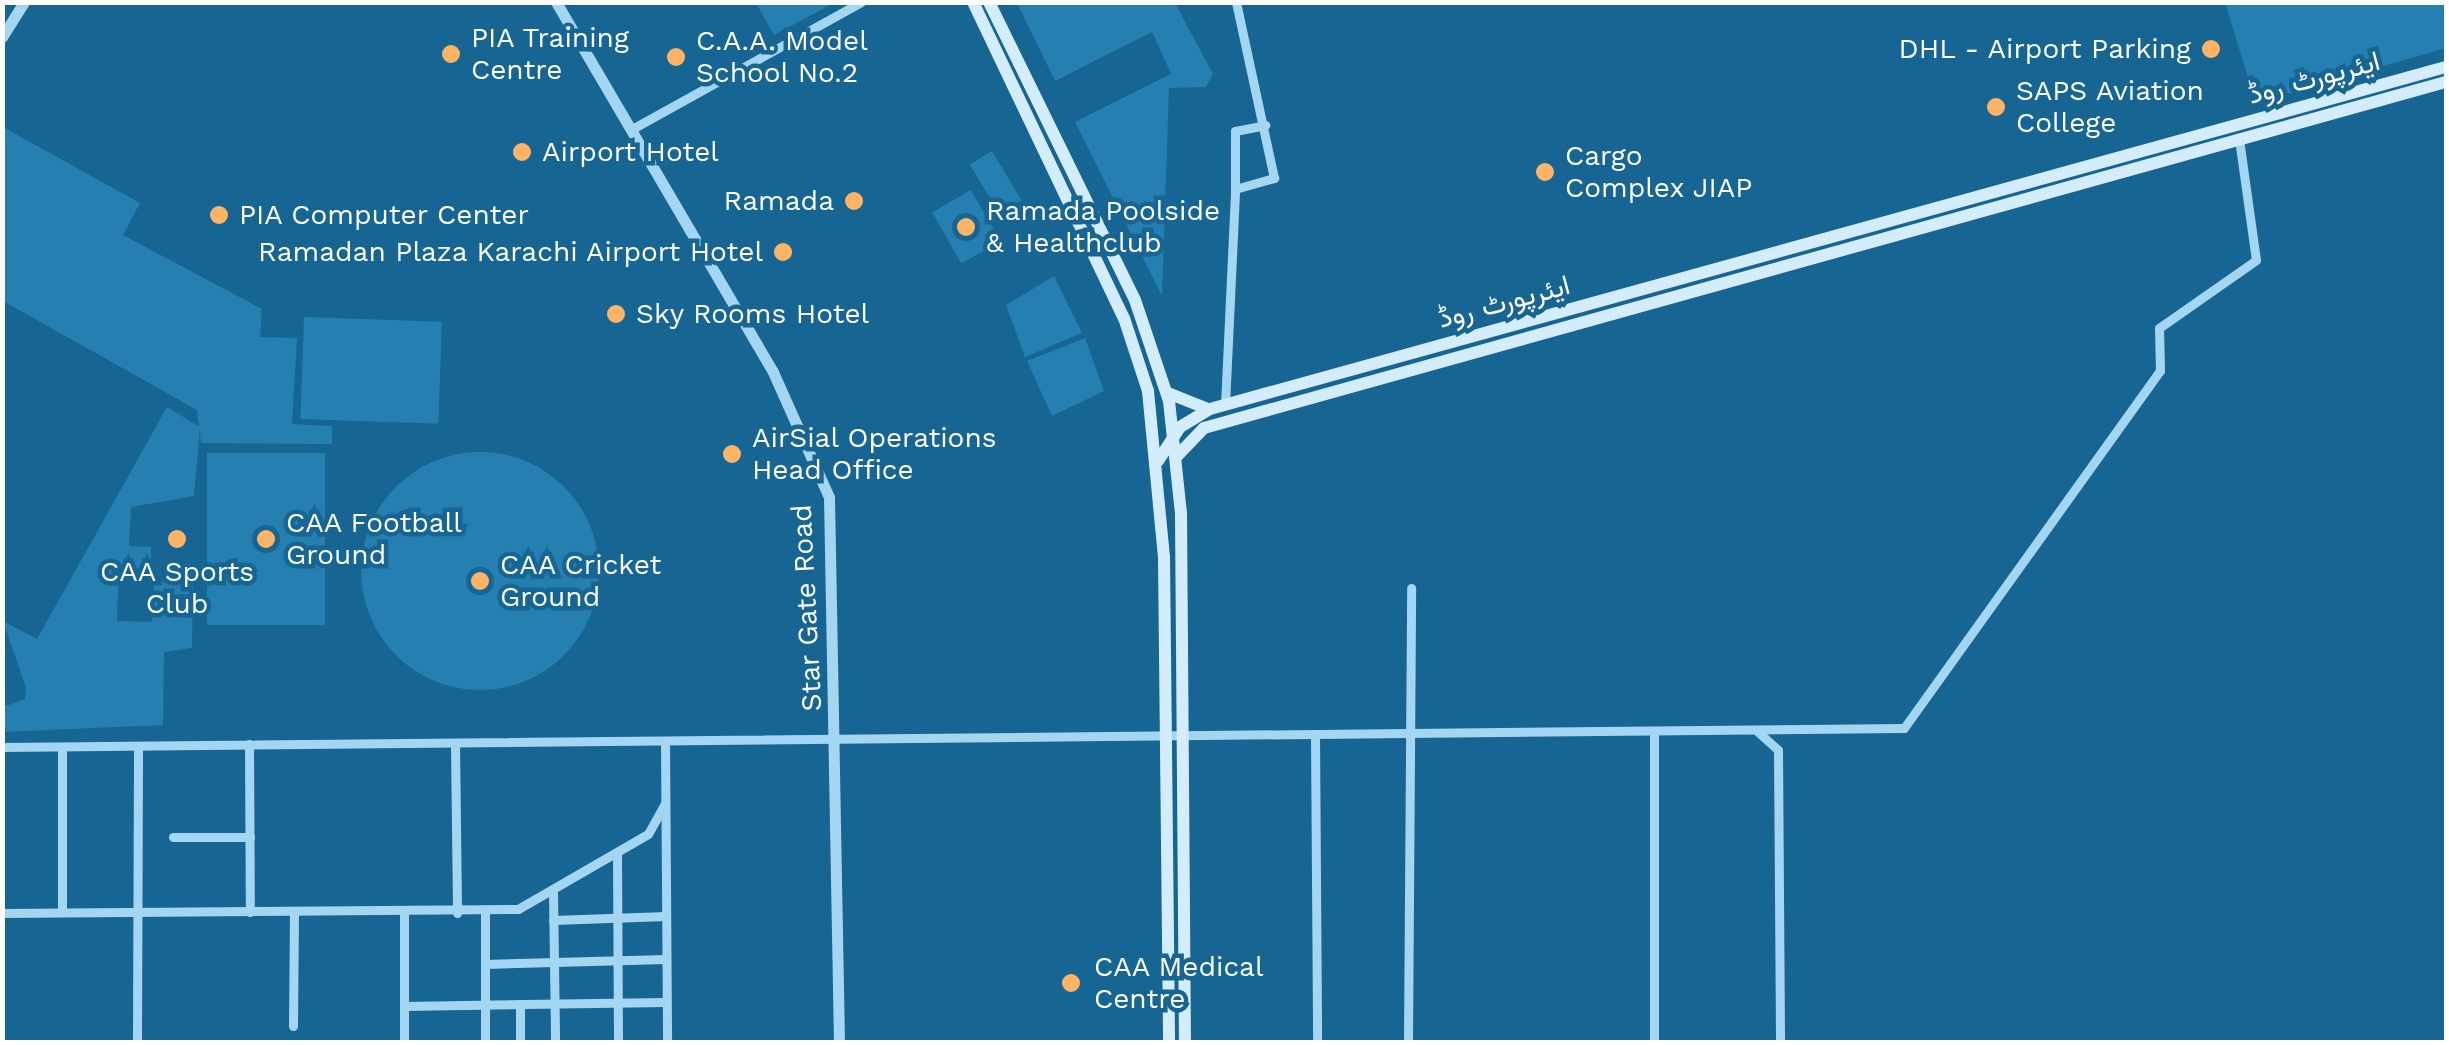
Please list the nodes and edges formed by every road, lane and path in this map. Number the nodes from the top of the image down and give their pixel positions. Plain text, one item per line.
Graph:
1 (24, 2) edge
2 (556, 2) edge
3 (861, 2) edge
4 (1236, 2) edge
5 (982, 4) edge
6 (2, 38) edge
7 (2446, 68) edge
8 (2446, 82) edge
9 (1042, 111) junction
10 (1028, 118) junction
11 (1265, 124) junction
12 (632, 130) junction
13 (2239, 139) junction
14 (1234, 189) junction
15 (1148, 391) junction
16 (1166, 392) junction
17 (1225, 404) junction
18 (1210, 409) junction
19 (1170, 413) junction
20 (1186, 422) junction
21 (1204, 428) junction
22 (1174, 433) junction
23 (1177, 456) junction
24 (1158, 461) junction
25 (1412, 588) dead end
26 (1654, 732) junction
27 (1757, 732) junction
28 (1184, 734) junction
29 (1315, 735) junction
30 (1410, 735) junction
31 (1166, 736) junction
32 (838, 737) junction
33 (665, 741) junction
34 (455, 743) junction
35 (250, 744) junction
36 (138, 746) junction
37 (2, 747) edge
38 (62, 747) junction
39 (665, 803) junction
40 (172, 837) dead end
41 (250, 837) junction
42 (616, 853) junction
43 (552, 891) junction
44 (62, 911) junction
45 (139, 911) junction
46 (250, 912) junction
47 (294, 912) junction
48 (2, 913) edge
49 (404, 913) junction
50 (457, 913) junction
51 (485, 913) junction
52 (666, 916) junction
53 (617, 918) junction
54 (553, 920) junction
55 (666, 959) junction
56 (617, 960) junction
57 (554, 962) junction
58 (485, 964) junction
59 (666, 1002) junction
60 (618, 1003) junction
61 (485, 1004) junction
62 (520, 1004) junction
63 (554, 1004) junction
64 (404, 1006) junction
65 (293, 1026) dead end
66 (136, 1042) edge
67 (404, 1042) edge
68 (486, 1042) edge
69 (520, 1042) edge
70 (554, 1042) edge
71 (618, 1042) edge
72 (666, 1042) edge
73 (840, 1042) edge
74 (1168, 1042) edge
75 (1185, 1042) edge
76 (1317, 1042) edge
77 (1408, 1042) edge
78 (1654, 1042) edge
79 (1780, 1042) edge

1 - 6 street
2 - 12 street, Star Gate Road
3 - 12 street
4 - 11 street
5 - 9 main road
5 - 10 main road
7 - 17 main road, ایئرپورٹ روڈ
8 - 13 main road, ایئرپورٹ روڈ
9 - 10 main road
9 - 16 main road
10 - 15 main road
11 - 14 street
11 - 14 street
12 - 32 street, Star Gate Road
13 - 21 main road, ایئرپورٹ روڈ
13 - 27 street
14 - 17 street
15 - 19 main road
15 - 24 main road
16 - 18 main road
16 - 19 main road
17 - 18 main road, ایئرپورٹ روڈ
18 - 20 main road, ایئرپورٹ روڈ
19 - 20 main road
19 - 22 main road
20 - 21 main road
20 - 22 main road, ایئرپورٹ روڈ
21 - 23 main road
22 - 23 main road
22 - 24 main road, ایئرپورٹ روڈ
23 - 28 main road
24 - 31 main road
25 - 30 street
26 - 27 street
26 - 30 street
26 - 78 street
27 - 79 street
28 - 29 street
28 - 31 street
28 - 75 main road
29 - 30 street
29 - 76 street
30 - 77 street
31 - 32 street
31 - 74 main road
32 - 33 street
32 - 73 street, Star Gate Road
33 - 34 street
33 - 39 street
34 - 35 street
34 - 50 street
35 - 36 street
35 - 41 street
36 - 38 street
36 - 45 street
37 - 38 street
38 - 44 street
39 - 42 street
39 - 52 street
40 - 41 street
41 - 46 street
42 - 43 street
42 - 53 street
43 - 51 street
43 - 54 street
44 - 45 street
44 - 48 street
45 - 46 street
45 - 66 street
46 - 47 street
47 - 49 street
47 - 65 street
49 - 50 street
49 - 64 street
50 - 51 street
51 - 58 street
52 - 53 street
52 - 55 street
53 - 54 street
53 - 56 street
54 - 57 street
55 - 56 street
55 - 59 street
56 - 57 street
56 - 60 street
57 - 58 street
57 - 63 street
58 - 61 street
59 - 60 street
59 - 72 street
60 - 63 street
60 - 71 street
61 - 62 street
61 - 64 street
61 - 68 street
62 - 63 street
62 - 69 street
63 - 70 street
64 - 67 street

